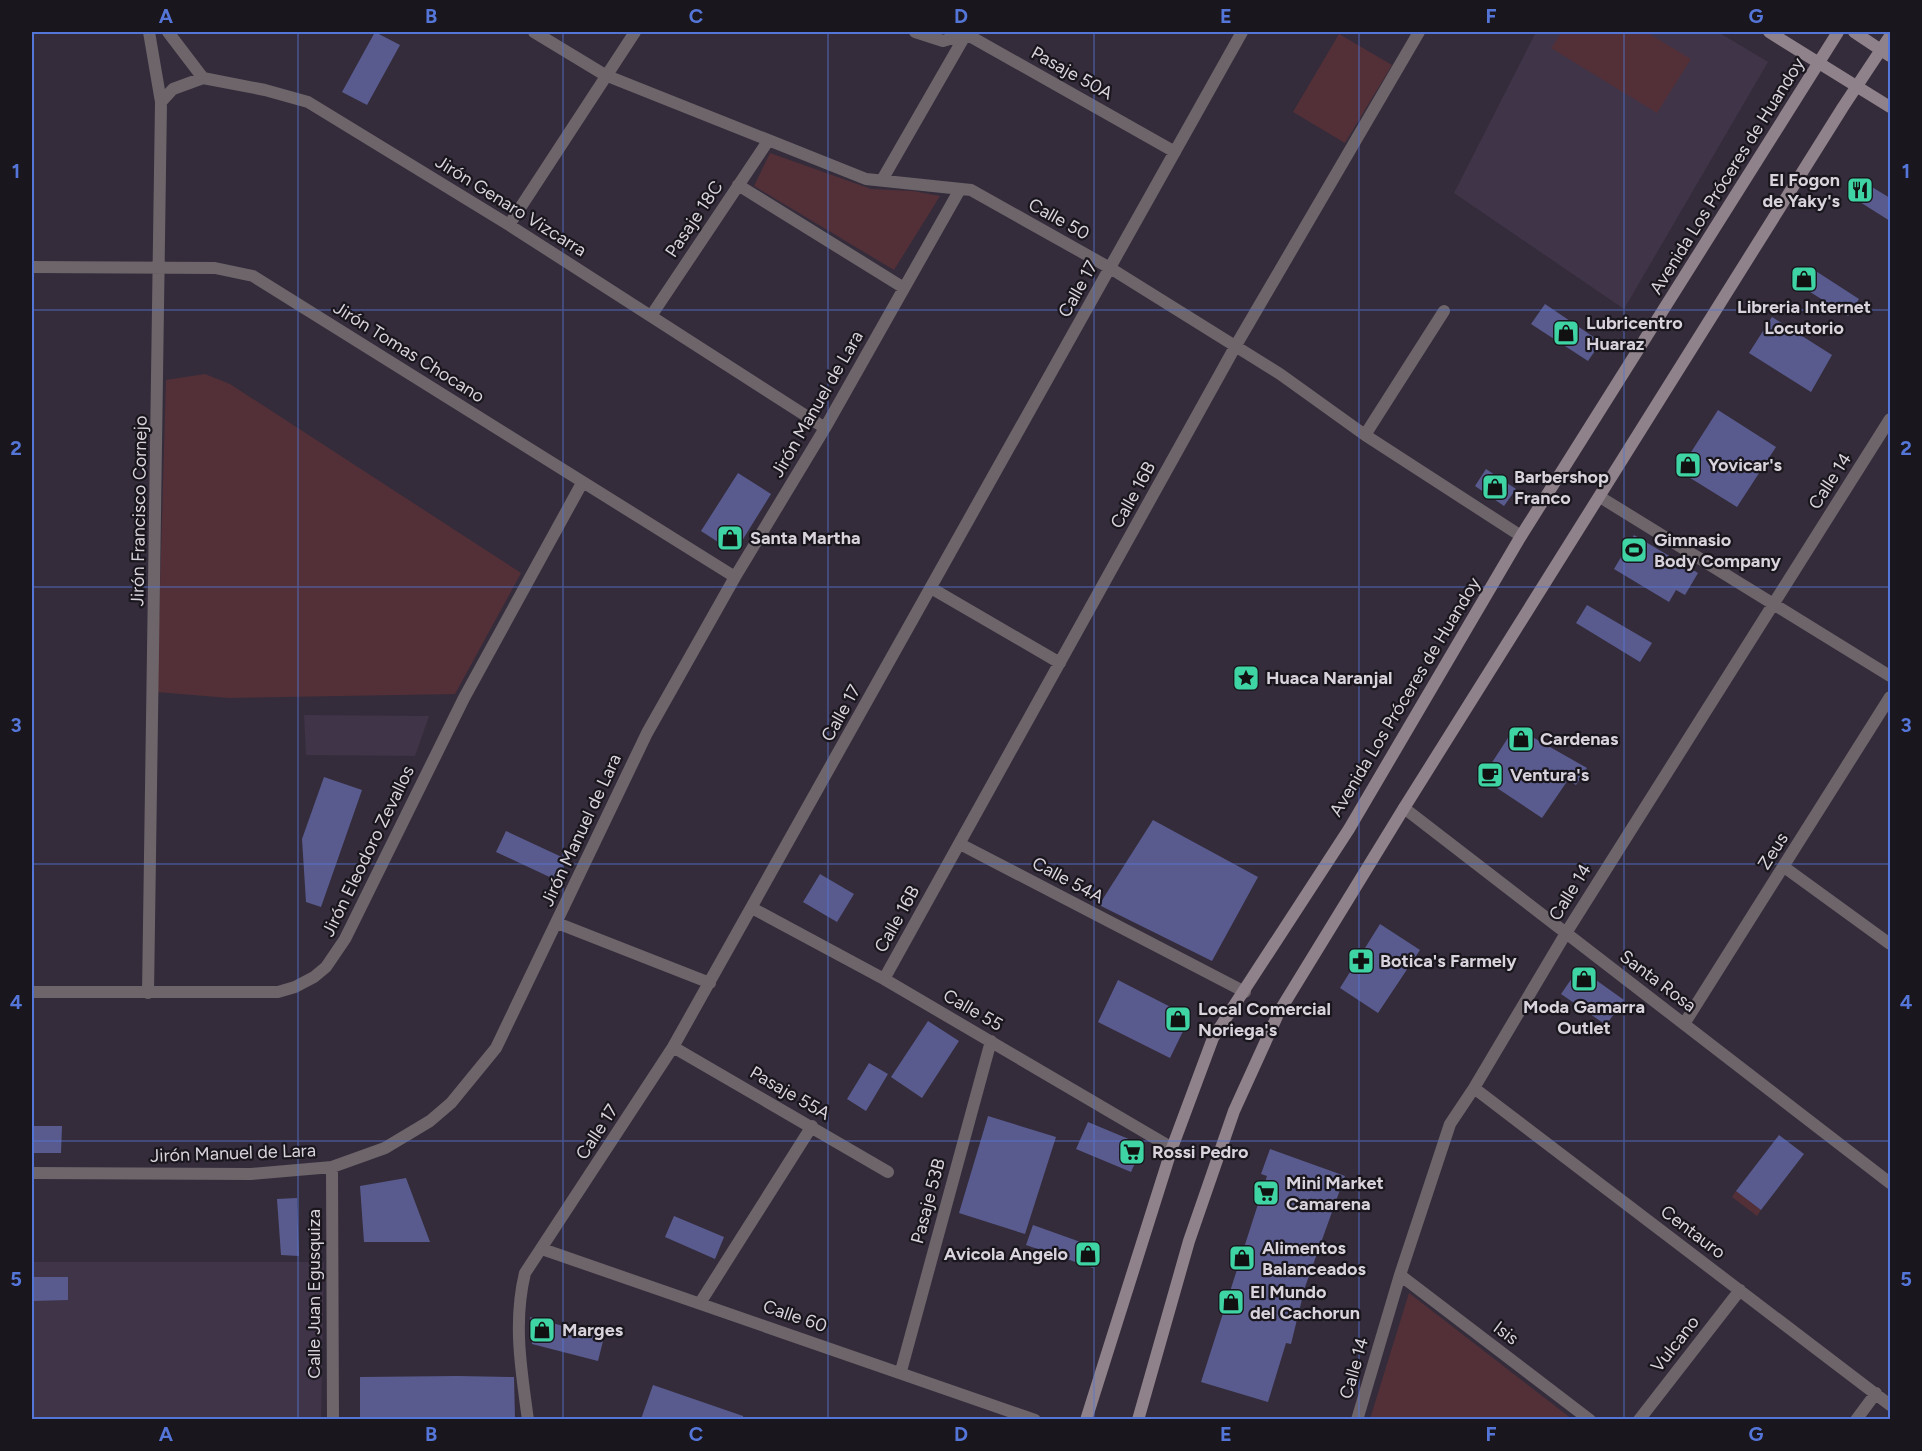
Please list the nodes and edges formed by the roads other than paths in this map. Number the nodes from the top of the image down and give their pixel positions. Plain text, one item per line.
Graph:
1 (149, 32) edge
2 (168, 32) edge
3 (534, 32) edge
4 (635, 32) edge
5 (915, 32) edge
6 (1419, 32) edge
7 (1769, 32) edge
8 (1838, 32) edge
9 (1854, 32) edge
10 (1238, 33) edge
11 (966, 34) junction
12 (1890, 36) edge
13 (1886, 53) edge
14 (1819, 64) junction
15 (605, 75) junction
16 (203, 78) junction
17 (1856, 85) junction
18 (161, 102) junction
19 (1890, 107) edge
20 (768, 141) junction
21 (1175, 152) junction
22 (882, 180) junction
23 (738, 185) junction
24 (959, 191) junction
25 (509, 225) junction
26 (32, 267) edge
27 (160, 267) junction
28 (1110, 268) junction
29 (904, 288) junction
30 (1444, 311) dead end
31 (651, 316) junction
32 (1235, 346) junction
33 (1890, 419) edge
34 (825, 428) junction
35 (1365, 435) junction
36 (582, 483) junction
37 (1600, 497) junction
38 (1521, 536) junction
39 (735, 578) junction
40 (931, 588) junction
41 (1772, 604) junction
42 (1060, 663) junction
43 (1890, 676) edge
44 (1890, 697) edge
45 (1404, 808) junction
46 (960, 844) junction
47 (1784, 867) junction
48 (752, 908) junction
49 (556, 923) junction
50 (1566, 933) junction
51 (1890, 944) edge
52 (884, 979) junction
53 (710, 983) junction
54 (32, 992) edge
55 (1245, 992) junction
56 (148, 993) junction
57 (1684, 1024) junction
58 (991, 1041) junction
59 (674, 1047) junction
60 (1474, 1088) junction
61 (812, 1126) junction
62 (1172, 1148) junction
63 (332, 1167) junction
64 (888, 1172) dead end
65 (32, 1173) edge
66 (1890, 1183) edge
67 (542, 1249) junction
68 (1400, 1275) junction
69 (1740, 1290) junction
70 (700, 1303) junction
71 (901, 1371) junction
72 (1876, 1394) junction
73 (1890, 1405) edge
74 (333, 1419) edge
75 (528, 1419) edge
76 (1035, 1419) edge
77 (1086, 1419) edge
78 (1138, 1419) edge
79 (1357, 1419) edge
80 (1590, 1419) edge
81 (1639, 1419) edge
82 (1856, 1419) edge

1 - 18 street, Jirón Francisco Cornejo
2 - 16 street
3 - 15 street, Calle 50
4 - 15 street
5 - 11 street
6 - 32 street, Calle 16B
7 - 14 main road
8 - 14 main road, Avenida Los Próceres de Huandoy
9 - 13 main road
10 - 21 street, Calle 17
11 - 21 street, Pasaje 50A
11 - 22 street
12 - 13 main road
13 - 17 main road
14 - 17 main road
14 - 38 main road, Avenida Los Próceres de Huandoy
15 - 20 street, Calle 50
15 - 25 street
16 - 18 street
16 - 25 street, Jirón Genaro Vizcarra
17 - 19 main road
17 - 37 main road
18 - 27 street, Jirón Francisco Cornejo
20 - 22 street, Calle 50
20 - 23 street, Pasaje 18C
21 - 28 street, Calle 17
22 - 24 street, Calle 50
23 - 29 street
23 - 31 street, Pasaje 18C
24 - 28 street, Calle 50
24 - 29 street, Jirón Manuel de Lara
25 - 31 street, Jirón Genaro Vizcarra
26 - 27 street, Jirón Tomas Chocano
27 - 36 street, Jirón Tomas Chocano
27 - 56 street, Jirón Francisco Cornejo
28 - 32 street, Calle 50
28 - 40 street, Calle 17
29 - 34 street, Jirón Manuel de Lara
30 - 35 street
31 - 34 street, Jirón Genaro Vizcarra
32 - 35 street, Calle 50
32 - 42 street, Calle 16B
33 - 41 street, Calle 14
34 - 39 street, Jirón Manuel de Lara
35 - 38 street, Calle 50
36 - 39 street, Jirón Tomas Chocano
36 - 56 street, Jirón Eleodoro Zevallos
37 - 41 street
37 - 45 main road
38 - 55 main road, Avenida Los Próceres de Huandoy
39 - 49 street, Jirón Manuel de Lara
40 - 42 street
40 - 48 street, Calle 17
41 - 43 street
41 - 50 street, Calle 14
42 - 46 street, Calle 16B
44 - 47 street, Zeus
45 - 50 street, Santa Rosa
45 - 78 main road
46 - 52 street, Calle 16B
46 - 55 street, Calle 54A
47 - 51 street
47 - 57 street, Zeus
48 - 52 street, Calle 55
48 - 53 street, Calle 17
49 - 53 street
49 - 63 street, Jirón Manuel de Lara
50 - 57 street, Santa Rosa
50 - 60 street, Calle 14
52 - 58 street, Calle 55
53 - 59 street, Calle 17
54 - 56 street, Jirón Eleodoro Zevallos
55 - 62 main road, Avenida Los Próceres de Huandoy
57 - 66 street, Santa Rosa
58 - 62 street, Calle 55
58 - 71 street, Pasaje 53B
59 - 61 street, Pasaje 55A
59 - 67 street, Calle 17
60 - 68 street, Calle 14
60 - 69 street, Centauro
61 - 64 street, Pasaje 55A
61 - 70 street
62 - 77 main road, Avenida Los Próceres de Huandoy
63 - 65 street, Jirón Manuel de Lara
63 - 74 street, Calle Juan Egusquiza
67 - 70 street, Calle 60
67 - 75 street, Calle 17
68 - 79 street, Calle 14
68 - 80 street, Isis
69 - 72 street, Centauro
69 - 81 street, Vulcano
70 - 71 street, Calle 60
71 - 76 street, Calle 60
72 - 73 street, Centauro
72 - 82 street

